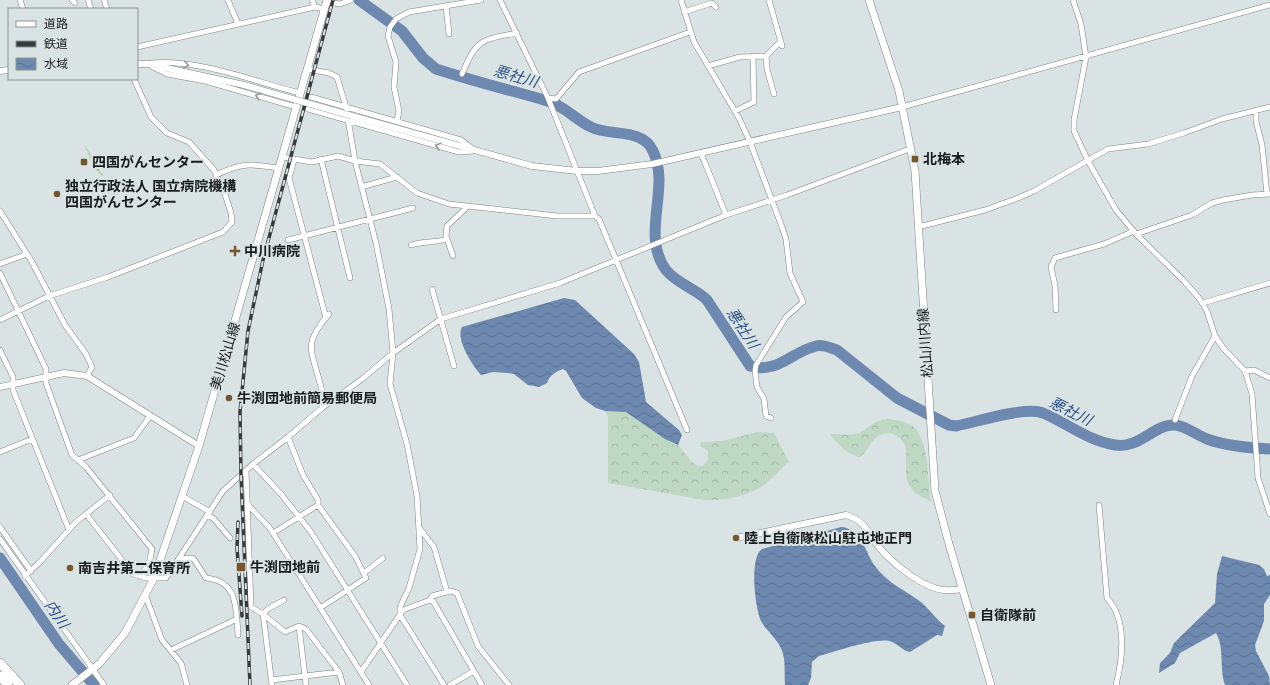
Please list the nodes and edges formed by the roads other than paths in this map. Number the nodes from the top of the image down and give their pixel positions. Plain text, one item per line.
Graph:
1 (228, 0) edge
2 (312, 0) edge
3 (351, 0) edge
4 (481, 0) edge
5 (500, 0) edge
6 (681, 0) edge
7 (769, 0) edge
8 (1073, 0) edge
9 (871, 1) edge
10 (453, 2) edge
11 (709, 2) edge
12 (326, 4) edge
13 (1270, 5) edge
14 (446, 6) junction
15 (315, 7) junction
16 (716, 7) dead end
17 (684, 12) junction
18 (238, 24) junction
19 (690, 32) junction
20 (517, 33) junction
21 (449, 34) dead end
22 (138, 47) edge
23 (753, 56) junction
24 (766, 56) junction
25 (1086, 57) junction
26 (138, 64) edge
27 (148, 64) junction
28 (708, 66) junction
29 (306, 69) junction
30 (462, 74) dead end
31 (134, 80) edge
32 (300, 93) junction
33 (774, 94) dead end
34 (311, 97) dead end
35 (548, 99) junction
36 (327, 102) junction
37 (296, 107) junction
38 (346, 107) junction
39 (902, 107) junction
40 (1270, 107) edge
41 (308, 109) dead end
42 (1256, 110) junction
43 (735, 112) junction
44 (324, 113) junction
45 (349, 118) junction
46 (397, 121) junction
47 (750, 142) junction
48 (912, 148) junction
49 (476, 150) junction
50 (701, 153) junction
51 (282, 157) junction
52 (321, 159) junction
53 (294, 160) junction
54 (354, 161) junction
55 (1088, 161) junction
56 (279, 168) junction
57 (577, 171) junction
58 (216, 175) junction
59 (397, 177) junction
60 (361, 187) junction
61 (1269, 194) edge
62 (771, 200) junction
63 (467, 207) junction
64 (413, 208) dead end
65 (0, 211) edge
66 (726, 215) junction
67 (595, 216) junction
68 (2, 219) edge
69 (368, 219) junction
70 (338, 227) junction
71 (918, 227) junction
72 (1135, 232) junction
73 (305, 236) junction
74 (447, 239) junction
75 (288, 240) dead end
76 (411, 245) dead end
77 (27, 254) junction
78 (453, 256) dead end
79 (615, 260) junction
80 (0, 264) edge
81 (0, 273) edge
82 (350, 278) dead end
83 (1270, 283) edge
84 (432, 289) dead end
85 (49, 296) junction
86 (1203, 303) junction
87 (1056, 310) dead end
88 (18, 311) junction
89 (442, 319) junction
90 (0, 320) edge
91 (1215, 336) junction
92 (0, 350) edge
93 (393, 353) junction
94 (454, 366) dead end
95 (1245, 371) junction
96 (46, 376) junction
97 (88, 376) junction
98 (1270, 378) edge
99 (13, 384) junction
100 (0, 387) edge
101 (322, 408) junction
102 (150, 416) junction
103 (771, 418) dead end
104 (1175, 420) dead end
105 (687, 430) dead end
106 (288, 438) junction
107 (32, 439) junction
108 (199, 446) junction
109 (0, 452) edge
110 (78, 460) junction
111 (253, 464) junction
112 (246, 471) junction
113 (110, 495) junction
114 (182, 496) junction
115 (247, 504) junction
116 (318, 505) junction
117 (1099, 505) dead end
118 (209, 513) junction
119 (86, 514) junction
120 (1270, 514) edge
121 (300, 517) junction
122 (0, 527) edge
123 (420, 529) junction
124 (69, 530) junction
125 (273, 533) junction
126 (230, 538) dead end
127 (736, 538) dead end
128 (0, 539) edge
129 (384, 558) dead end
130 (180, 559) junction
131 (31, 571) junction
132 (364, 573) junction
133 (25, 576) junction
134 (139, 576) junction
135 (154, 578) junction
136 (962, 589) junction
137 (346, 591) junction
138 (446, 592) junction
139 (146, 597) junction
140 (284, 600) dead end
141 (430, 600) junction
142 (320, 608) junction
143 (263, 614) junction
144 (400, 615) junction
145 (237, 619) junction
146 (299, 626) junction
147 (238, 636) dead end
148 (380, 642) junction
149 (171, 650) junction
150 (0, 663) edge
151 (91, 671) junction
152 (474, 671) junction
153 (339, 672) junction
154 (362, 672) junction
155 (0, 676) edge
156 (305, 676) junction
157 (271, 683) edge
158 (8, 685) edge
159 (20, 685) edge
160 (72, 685) edge
161 (104, 685) edge
162 (187, 685) edge
163 (306, 685) edge
164 (343, 685) edge
165 (369, 685) edge
166 (407, 685) edge
167 (444, 685) edge
168 (450, 685) edge
169 (482, 685) edge
170 (510, 685) edge
171 (991, 685) edge
172 (1116, 685) edge

1 - 18 street
2 - 15 street
3 - 12 street
4 - 10 street
5 - 20 street
6 - 17 street
7 - 24 street
8 - 25 street
9 - 39 main road, 松山川内線
10 - 14 street
11 - 16 street
11 - 17 street
12 - 15 street
12 - 29 main road, 美川松山線
13 - 25 street
14 - 21 street
14 - 46 street
15 - 18 street
17 - 19 street
18 - 22 street
19 - 28 street
19 - 35 street
20 - 30 street
20 - 35 street
23 - 24 street
23 - 28 street
23 - 43 street
24 - 33 street
25 - 39 street
25 - 55 street
26 - 27 street
27 -> 32 street
37 -> 27 street
27 - 45 street, bridge
28 - 43 street
29 - 32 main road, 美川松山線
29 - 38 street
31 - 58 street
32 - 37 main road, 美川松山線
34 - 36 street
35 - 57 street
36 - 38 street
36 - 44 street
37 - 51 main road, 美川松山線
38 - 45 street
38 - 46 street
39 - 47 street
39 - 48 main road, 松山川内線
40 - 42 street
41 - 44 street
42 - 55 street
42 - 61 street
43 - 47 street
44 - 45 street
45 - 49 street
45 - 54 street
46 - 49 street
47 - 50 street
47 - 62 street
48 - 62 street
48 - 71 main road, 松山川内線
49 - 57 street
50 - 57 street
50 - 66 street
51 - 53 street
51 - 56 main road, 美川松山線
52 - 53 street
52 - 54 street
52 - 70 street
53 - 73 street
54 - 59 street
54 - 60 street
55 - 71 street
55 - 72 street
56 - 58 street
56 - 108 main road, 美川松山線
57 - 67 street
58 - 85 street
59 - 60 street
59 - 63 street
60 - 69 street
61 - 72 street
62 - 66 street
62 - 103 street
63 - 67 street
63 - 74 street
64 - 69 street
65 - 68 street
66 - 79 street
67 - 79 street
68 - 77 street
69 - 70 street
69 - 93 street
70 - 73 street
70 - 82 street
71 - 136 main road, 松山川内線
72 - 86 street
72 - 87 street
73 - 75 street
73 - 101 street
74 - 76 street
74 - 78 street
77 - 80 street
77 - 85 street
79 - 89 street
79 - 105 street
81 - 88 street
83 - 86 street
84 - 89 street
85 - 88 street
85 - 97 street
86 - 91 street
88 - 90 street
88 - 96 street
89 - 93 street
89 - 94 street
91 - 95 street
91 - 104 street
92 - 99 street
93 - 101 street
93 - 123 street
95 - 98 street
95 - 120 street
96 - 97 street
96 - 99 street
96 - 110 street
97 - 102 street
99 - 100 street
99 - 107 street
101 - 106 street
102 - 108 street
102 - 110 street
106 - 111 street
106 - 116 street
107 - 109 street
107 - 124 street
108 - 114 main road, 美川松山線
110 - 113 street
111 - 112 street
111 - 121 street
112 - 115 street
112 - 118 street
113 - 119 street
113 - 134 street
114 - 118 street
114 - 135 main road, 美川松山線
115 - 125 street
115 - 143 street
116 - 121 street
116 - 132 street
117 - 172 street
118 - 126 street
118 - 130 street
119 - 124 street
119 - 134 street
121 - 125 street
121 - 137 street
122 - 131 street
123 - 138 street
123 - 144 street
124 - 131 street
125 - 142 street
127 - 136 street
128 - 133 street
129 - 132 street
130 - 135 street
130 - 145 street
131 - 133 street
132 - 137 street
133 - 151 street
134 - 135 street
135 - 139 main road, 美川松山線
136 - 171 main road, 松山川内線
137 - 142 street
137 - 148 street
138 - 141 street
138 - 170 street
139 - 149 street
139 - 151 main road, 美川松山線
140 - 143 street
141 - 144 street
141 - 152 street
142 - 154 street
143 - 146 street
143 - 157 street
144 - 148 street
144 - 167 street
145 - 147 street
145 - 149 street
146 - 153 street
146 - 156 street
148 - 154 street
148 - 166 street
149 - 162 street
150 - 159 highway
151 - 160 main road, 美川松山線
151 - 161 street
152 - 168 street
152 - 169 street
153 - 156 street
153 - 164 street
154 - 165 street
155 - 158 highway
156 - 157 street
156 - 163 street

